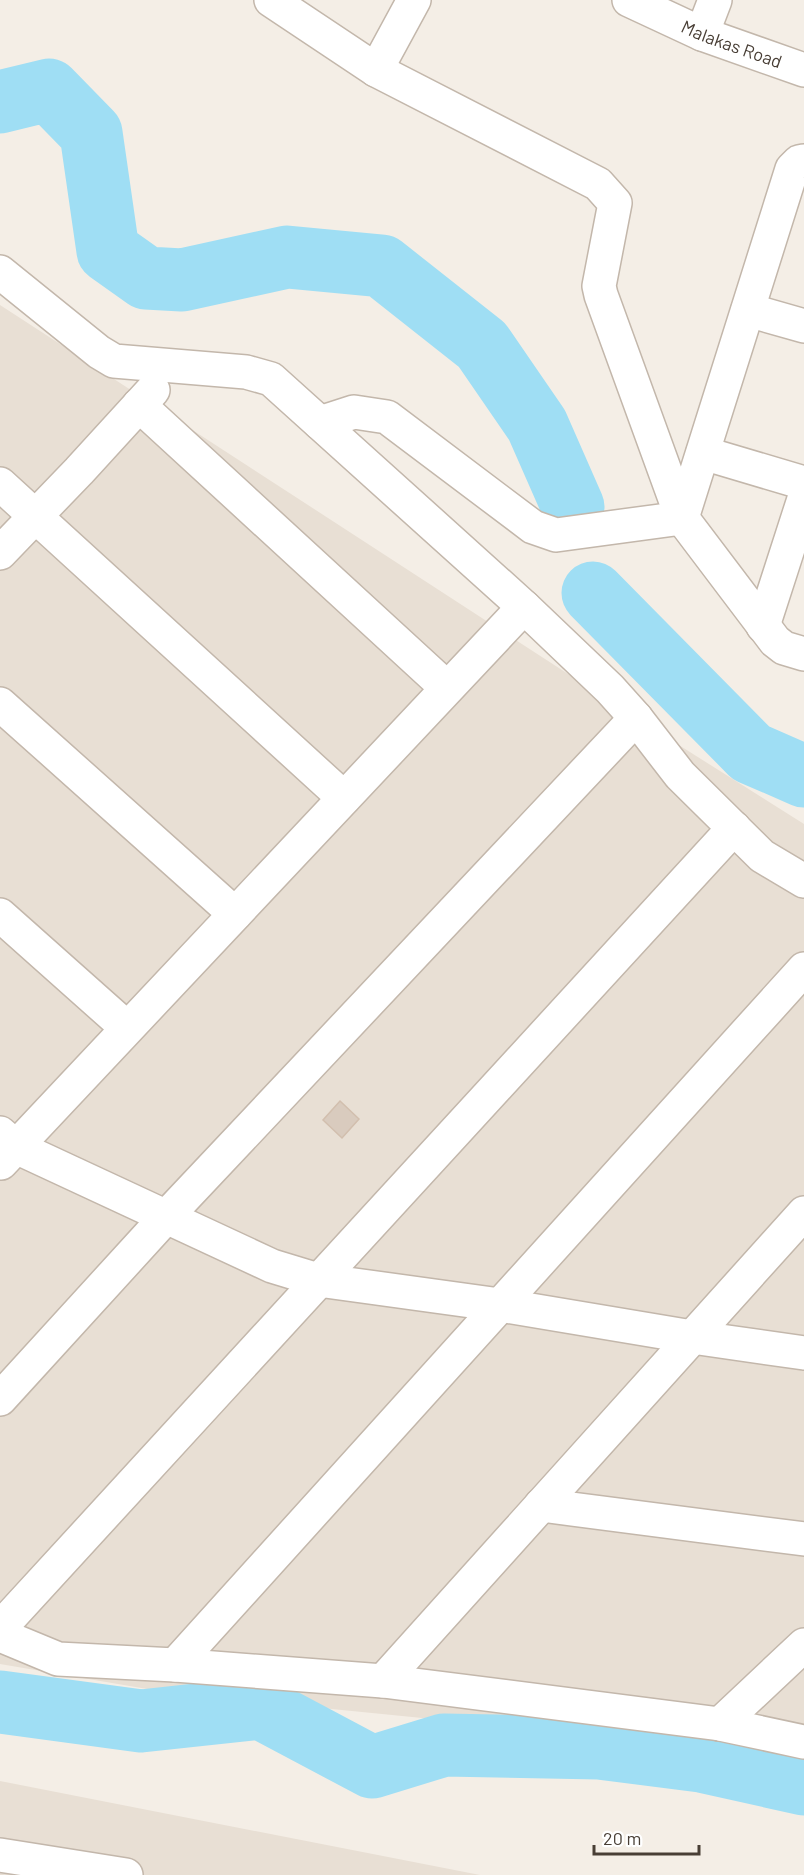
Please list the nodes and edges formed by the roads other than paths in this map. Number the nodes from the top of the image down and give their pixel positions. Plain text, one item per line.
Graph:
1 (271, 0) edge
2 (414, 0) edge
3 (629, 0) edge
4 (715, 0) edge
5 (702, 34) junction
6 (376, 70) junction
7 (804, 70) edge
8 (804, 161) edge
9 (0, 272) edge
10 (748, 309) junction
11 (804, 326) edge
12 (175, 366) junction
13 (139, 405) junction
14 (320, 423) junction
15 (703, 453) junction
16 (804, 483) edge
17 (0, 484) edge
18 (804, 499) edge
19 (35, 516) junction
20 (682, 518) junction
21 (0, 553) edge
22 (524, 607) junction
23 (763, 626) junction
24 (804, 654) edge
25 (447, 688) junction
26 (0, 704) edge
27 (636, 718) junction
28 (344, 798) junction
29 (734, 828) junction
30 (804, 881) edge
31 (235, 914) junction
32 (0, 915) edge
33 (804, 969) edge
34 (127, 1028) junction
35 (5, 1148) edge
36 (804, 1213) edge
37 (166, 1216) junction
38 (318, 1280) junction
39 (500, 1305) junction
40 (692, 1337) junction
41 (804, 1353) edge
42 (0, 1399) edge
43 (541, 1505) junction
44 (804, 1539) edge
45 (0, 1628) edge
46 (0, 1635) edge
47 (804, 1645) edge
48 (175, 1665) junction
49 (383, 1681) junction
50 (720, 1724) junction
51 (804, 1743) edge
52 (0, 1855) edge
53 (123, 1875) edge

1 - 6 street
2 - 6 street
3 - 5 street, Malakas Road
4 - 5 street
5 - 7 street, Malakas Road
6 - 20 street
8 - 10 street
9 - 12 street
10 - 11 street
10 - 15 street
12 - 13 street
12 - 14 street
13 - 19 street
13 - 25 street
14 - 20 street
14 - 22 street
15 - 16 street
15 - 20 street
17 - 19 street
18 - 23 street
19 - 21 street
19 - 28 street
20 - 23 street
22 - 25 street
22 - 27 street
23 - 24 street
25 - 28 street
26 - 31 street
27 - 29 street
27 - 37 street
28 - 31 street
29 - 30 street
29 - 38 street
31 - 34 street
32 - 34 street
33 - 39 street
34 - 35 street
35 - 37 street
36 - 40 street
37 - 38 street
37 - 42 street
38 - 39 street
38 - 45 street
39 - 40 street
39 - 48 street
40 - 41 street
40 - 43 street
43 - 44 street
43 - 49 street
46 - 48 street
47 - 50 street
48 - 49 street
49 - 50 street
50 - 51 street
52 - 53 street

